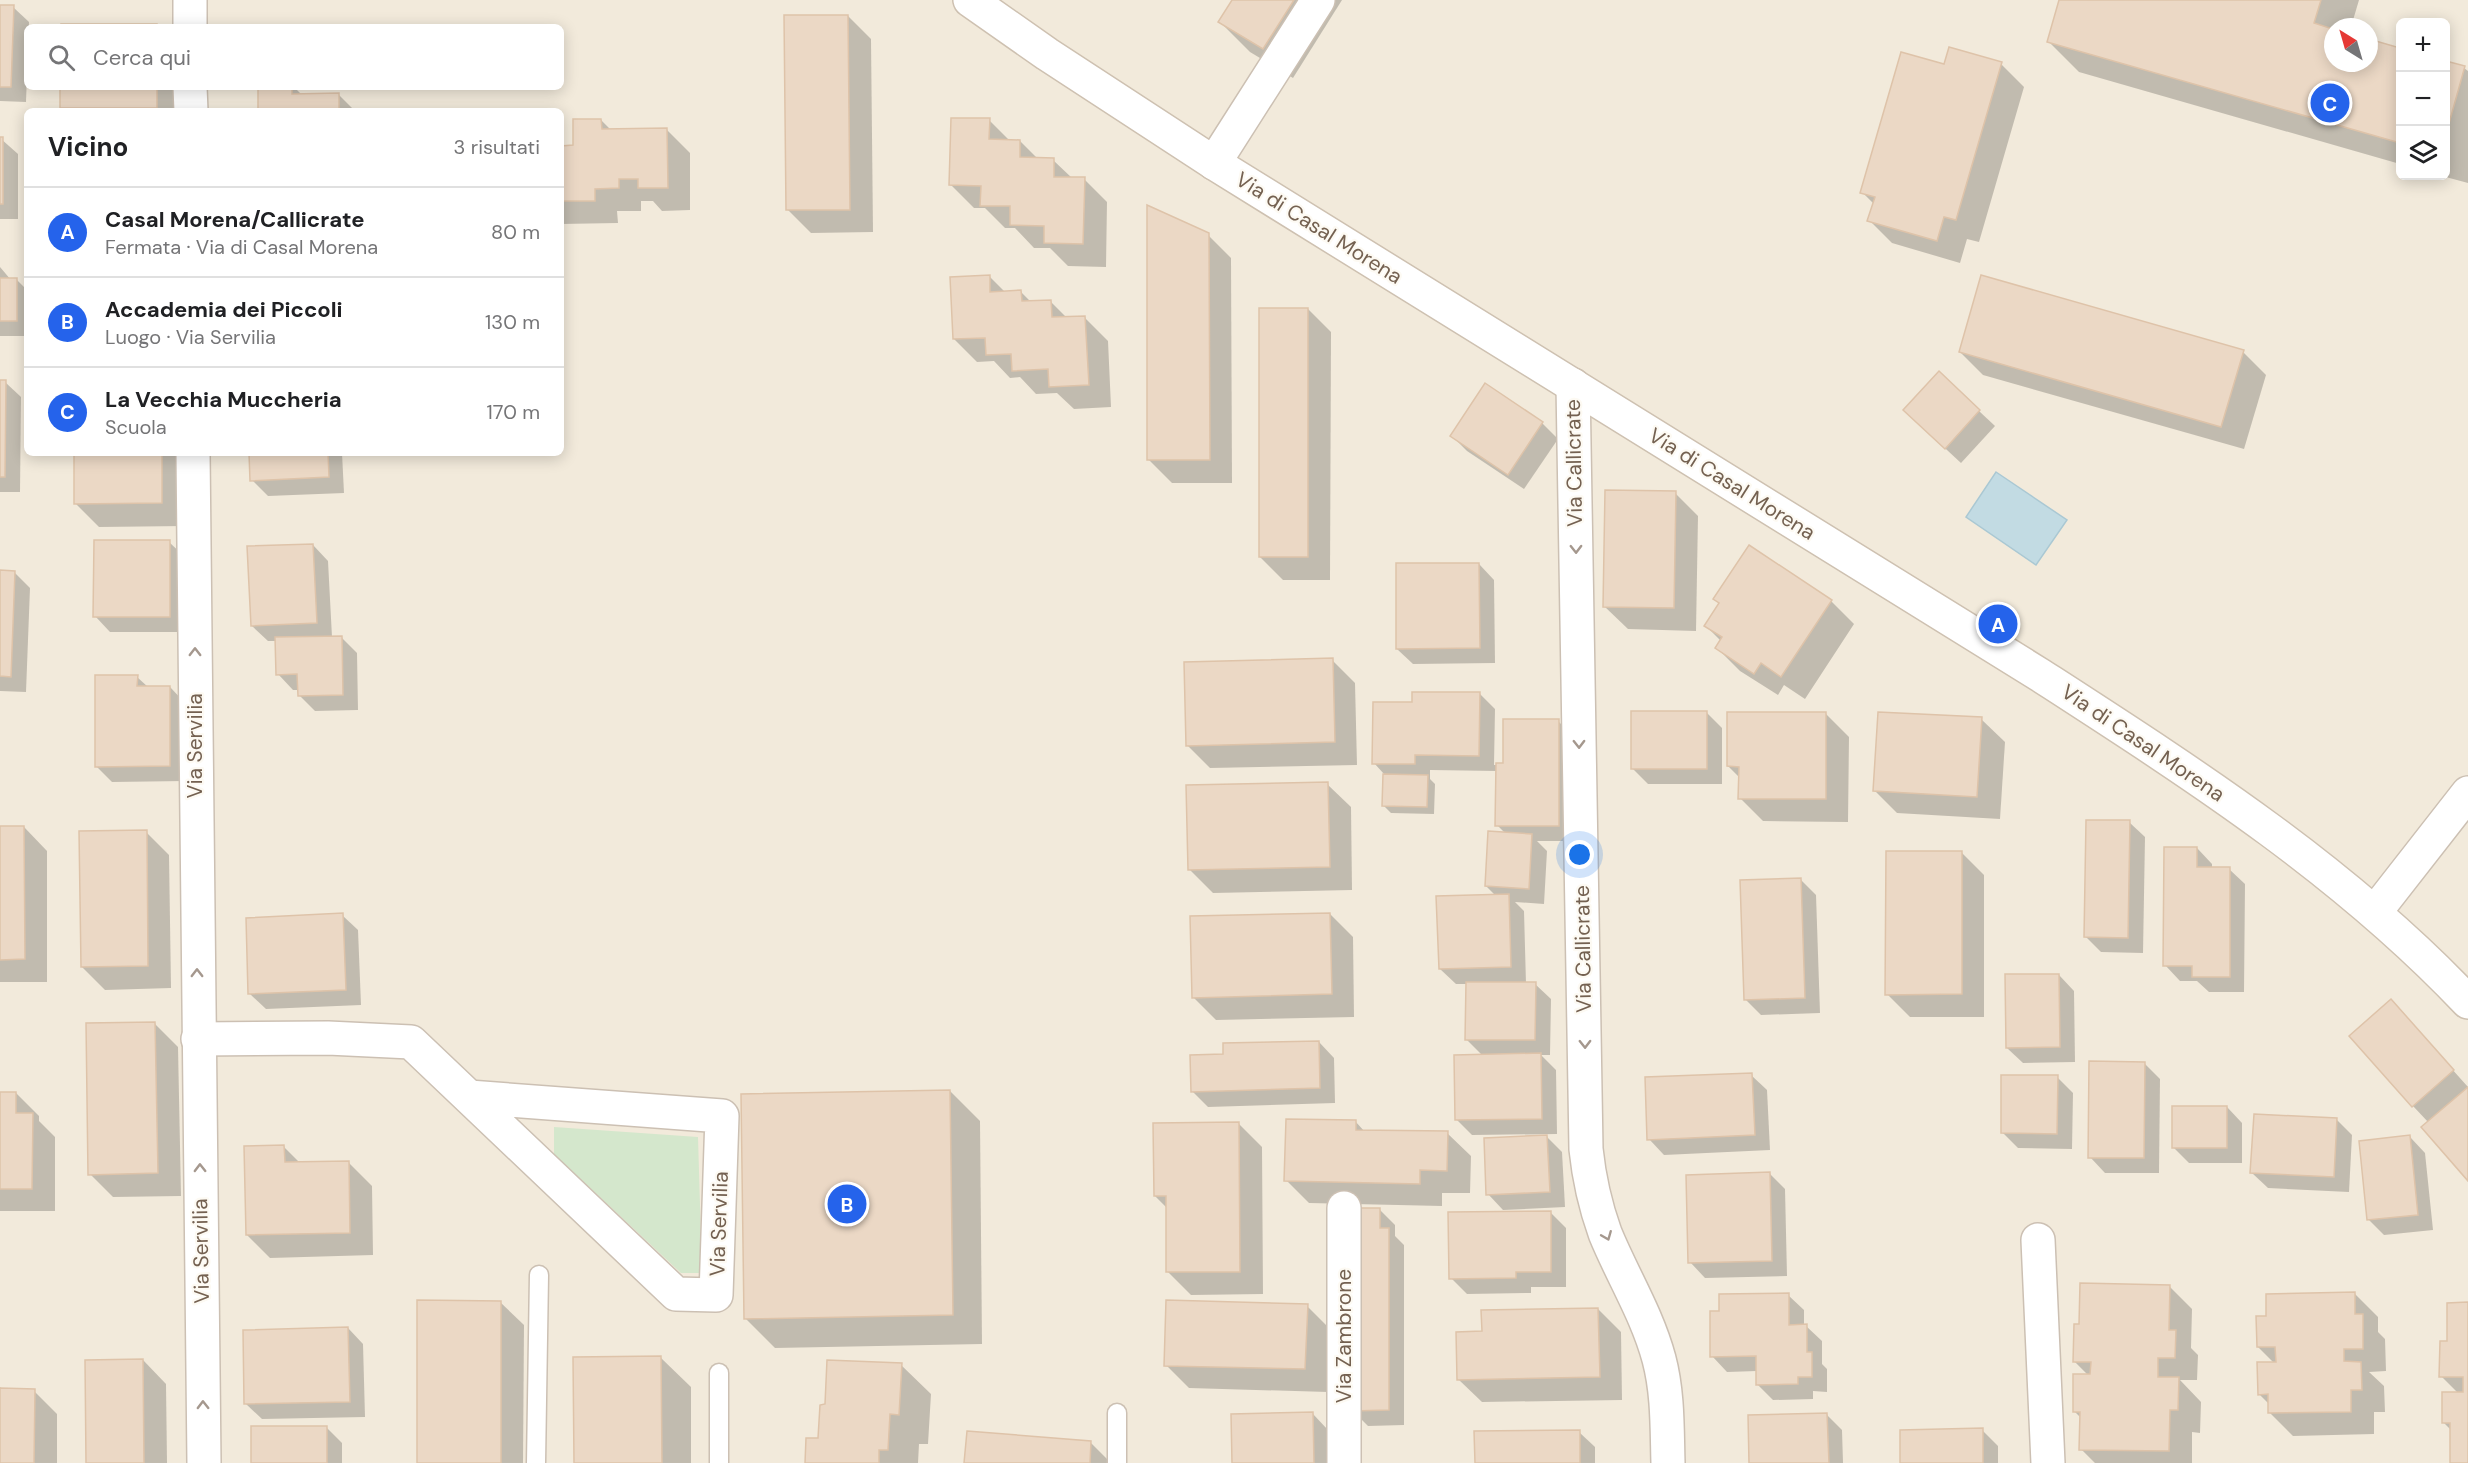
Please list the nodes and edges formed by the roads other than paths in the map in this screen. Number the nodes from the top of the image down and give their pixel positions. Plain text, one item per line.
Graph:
1 (190, 0) edge
2 (970, 0) edge
3 (1318, 0) edge
4 (190, 24) edge
5 (190, 90) edge
6 (191, 108) edge
7 (1214, 163) junction
8 (1573, 385) junction
9 (193, 456) edge
10 (2468, 793) edge
11 (2376, 912) junction
12 (2468, 1002) edge
13 (198, 1039) junction
14 (469, 1096) junction
15 (1344, 1208) dead end
16 (2038, 1240) dead end
17 (539, 1275) dead end
18 (719, 1373) dead end
19 (1117, 1413) dead end
20 (204, 1463) edge
21 (536, 1463) edge
22 (719, 1463) edge
23 (1117, 1463) edge
24 (1344, 1463) edge
25 (1668, 1463) edge
26 (2048, 1463) edge

1 - 4 street
2 - 7 street, Via di Casal Morena
3 - 7 street
5 - 6 street
7 - 8 street, Via di Casal Morena
8 - 11 street, Via di Casal Morena
8 -> 25 street, Via Callicrate
13 -> 9 street, Via Servilia
10 - 11 street
11 - 12 street, Via di Casal Morena
13 - 14 street, Via Servilia
20 -> 13 street, Via Servilia
14 - 14 street, Via Servilia
15 - 24 street, Via Zambrone
16 - 26 street
17 - 21 lane
18 - 22 lane
19 - 23 lane

